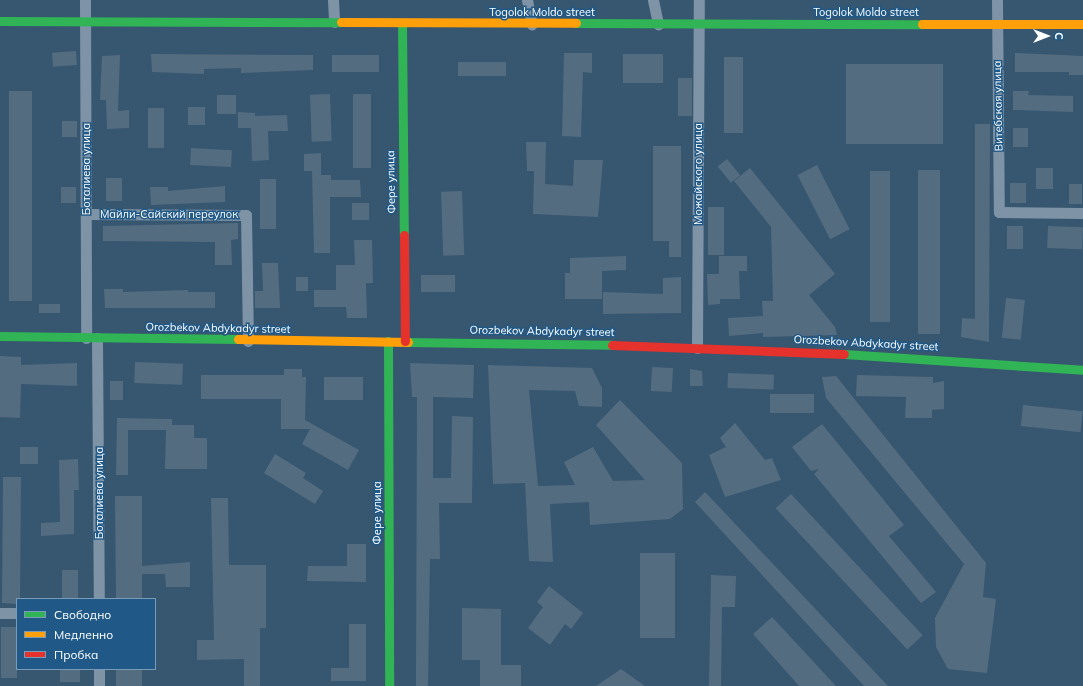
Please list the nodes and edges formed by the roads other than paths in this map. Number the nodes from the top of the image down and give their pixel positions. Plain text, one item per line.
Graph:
1 (85, 0) edge
2 (333, 0) edge
3 (528, 0) edge
4 (653, 0) edge
5 (699, 0) edge
6 (997, 0) edge
7 (0, 21) edge
8 (85, 22) junction
9 (334, 22) junction
10 (402, 23) junction
11 (658, 24) junction
12 (699, 24) junction
13 (997, 24) junction
14 (1083, 24) edge
15 (532, 25) junction
16 (1083, 213) edge
17 (86, 214) junction
18 (0, 336) edge
19 (92, 338) junction
20 (248, 341) junction
21 (388, 341) junction
22 (405, 341) junction
23 (697, 348) junction
24 (1083, 370) edge
25 (99, 598) edge
26 (0, 613) edge
27 (16, 613) edge
28 (99, 670) edge
29 (99, 686) edge
30 (390, 686) edge

1 - 8 street, Боталиева улица
2 - 9 street
3 - 15 street
4 - 11 street
5 - 12 street, Можайского улица
6 - 13 street, Витебская улица
7 - 8 street, Togolok Moldo street
8 - 9 street, Togolok Moldo street
8 - 17 street, Боталиева улица
9 - 10 street, Togolok Moldo street
10 - 15 street, Togolok Moldo street
10 - 22 street, Фере улица
11 - 12 street, Togolok Moldo street
11 - 15 street, Togolok Moldo street
12 - 13 street, Togolok Moldo street
12 - 23 street, Можайского улица
13 - 14 street, Togolok Moldo street
13 - 16 street, Витебская улица
17 - 19 street, Боталиева улица
17 - 20 street, Майли-Сайский переулок
18 - 19 street, Orozbekov Abdykadyr street
19 - 20 street, Orozbekov Abdykadyr street
19 - 25 street, Боталиева улица
20 - 21 street, Orozbekov Abdykadyr street
21 - 22 street, Orozbekov Abdykadyr street
21 - 30 street, Фере улица
22 - 23 street, Orozbekov Abdykadyr street
23 - 24 street, Orozbekov Abdykadyr street
26 - 27 street
28 - 29 street

